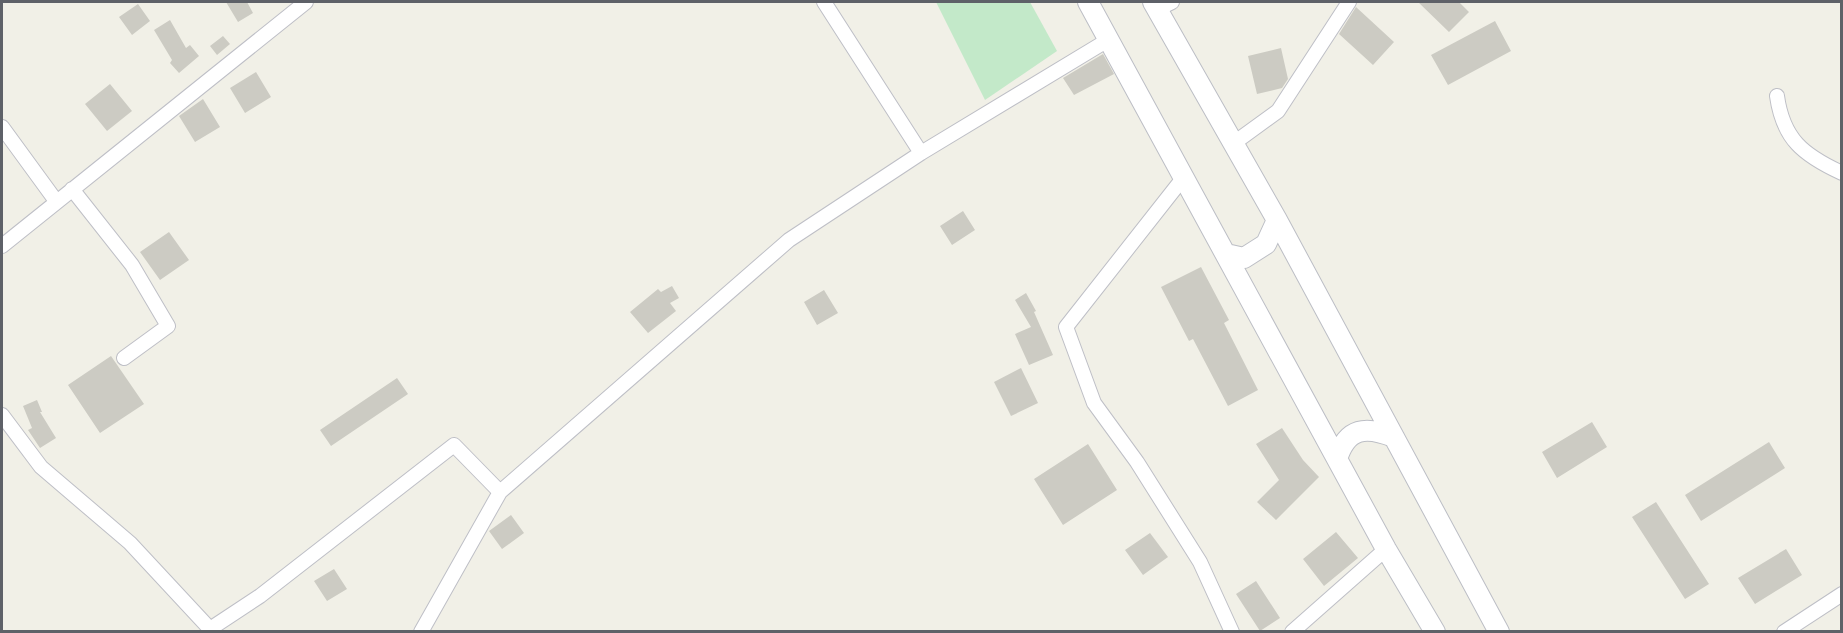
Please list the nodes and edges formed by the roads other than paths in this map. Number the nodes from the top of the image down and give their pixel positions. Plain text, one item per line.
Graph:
1 (306, 2) edge
2 (824, 2) edge
3 (1088, 2) edge
4 (1348, 2) edge
5 (1161, 4) edge
6 (1108, 40) junction
7 (1777, 96) dead end
8 (2, 127) edge
9 (1234, 143) junction
10 (921, 153) junction
11 (1842, 173) edge
12 (1184, 177) junction
13 (72, 189) junction
14 (56, 201) junction
15 (1277, 219) junction
16 (2, 246) edge
17 (1226, 254) junction
18 (124, 358) dead end
19 (2, 414) edge
20 (1394, 437) junction
21 (1337, 459) junction
22 (500, 492) junction
23 (1386, 549) junction
24 (1842, 594) edge
25 (1790, 630) edge
26 (421, 632) edge
27 (1232, 632) edge
28 (1292, 632) edge
29 (1435, 632) edge
30 (1499, 632) edge

1 - 13 street
2 - 10 street
3 - 6 main road
4 - 9 street
5 - 9 main road
6 - 10 street
6 - 12 main road
7 - 11 street
8 - 14 street
9 - 15 main road
10 - 22 street
12 - 17 main road
12 - 27 street
13 - 14 street
13 - 18 street
14 - 16 street
15 - 17 main road
15 - 20 main road
17 - 21 main road
19 - 22 street
20 - 21 main road
20 - 30 main road
21 - 23 main road
22 - 26 street
23 - 28 street
23 - 29 main road
24 - 25 street

